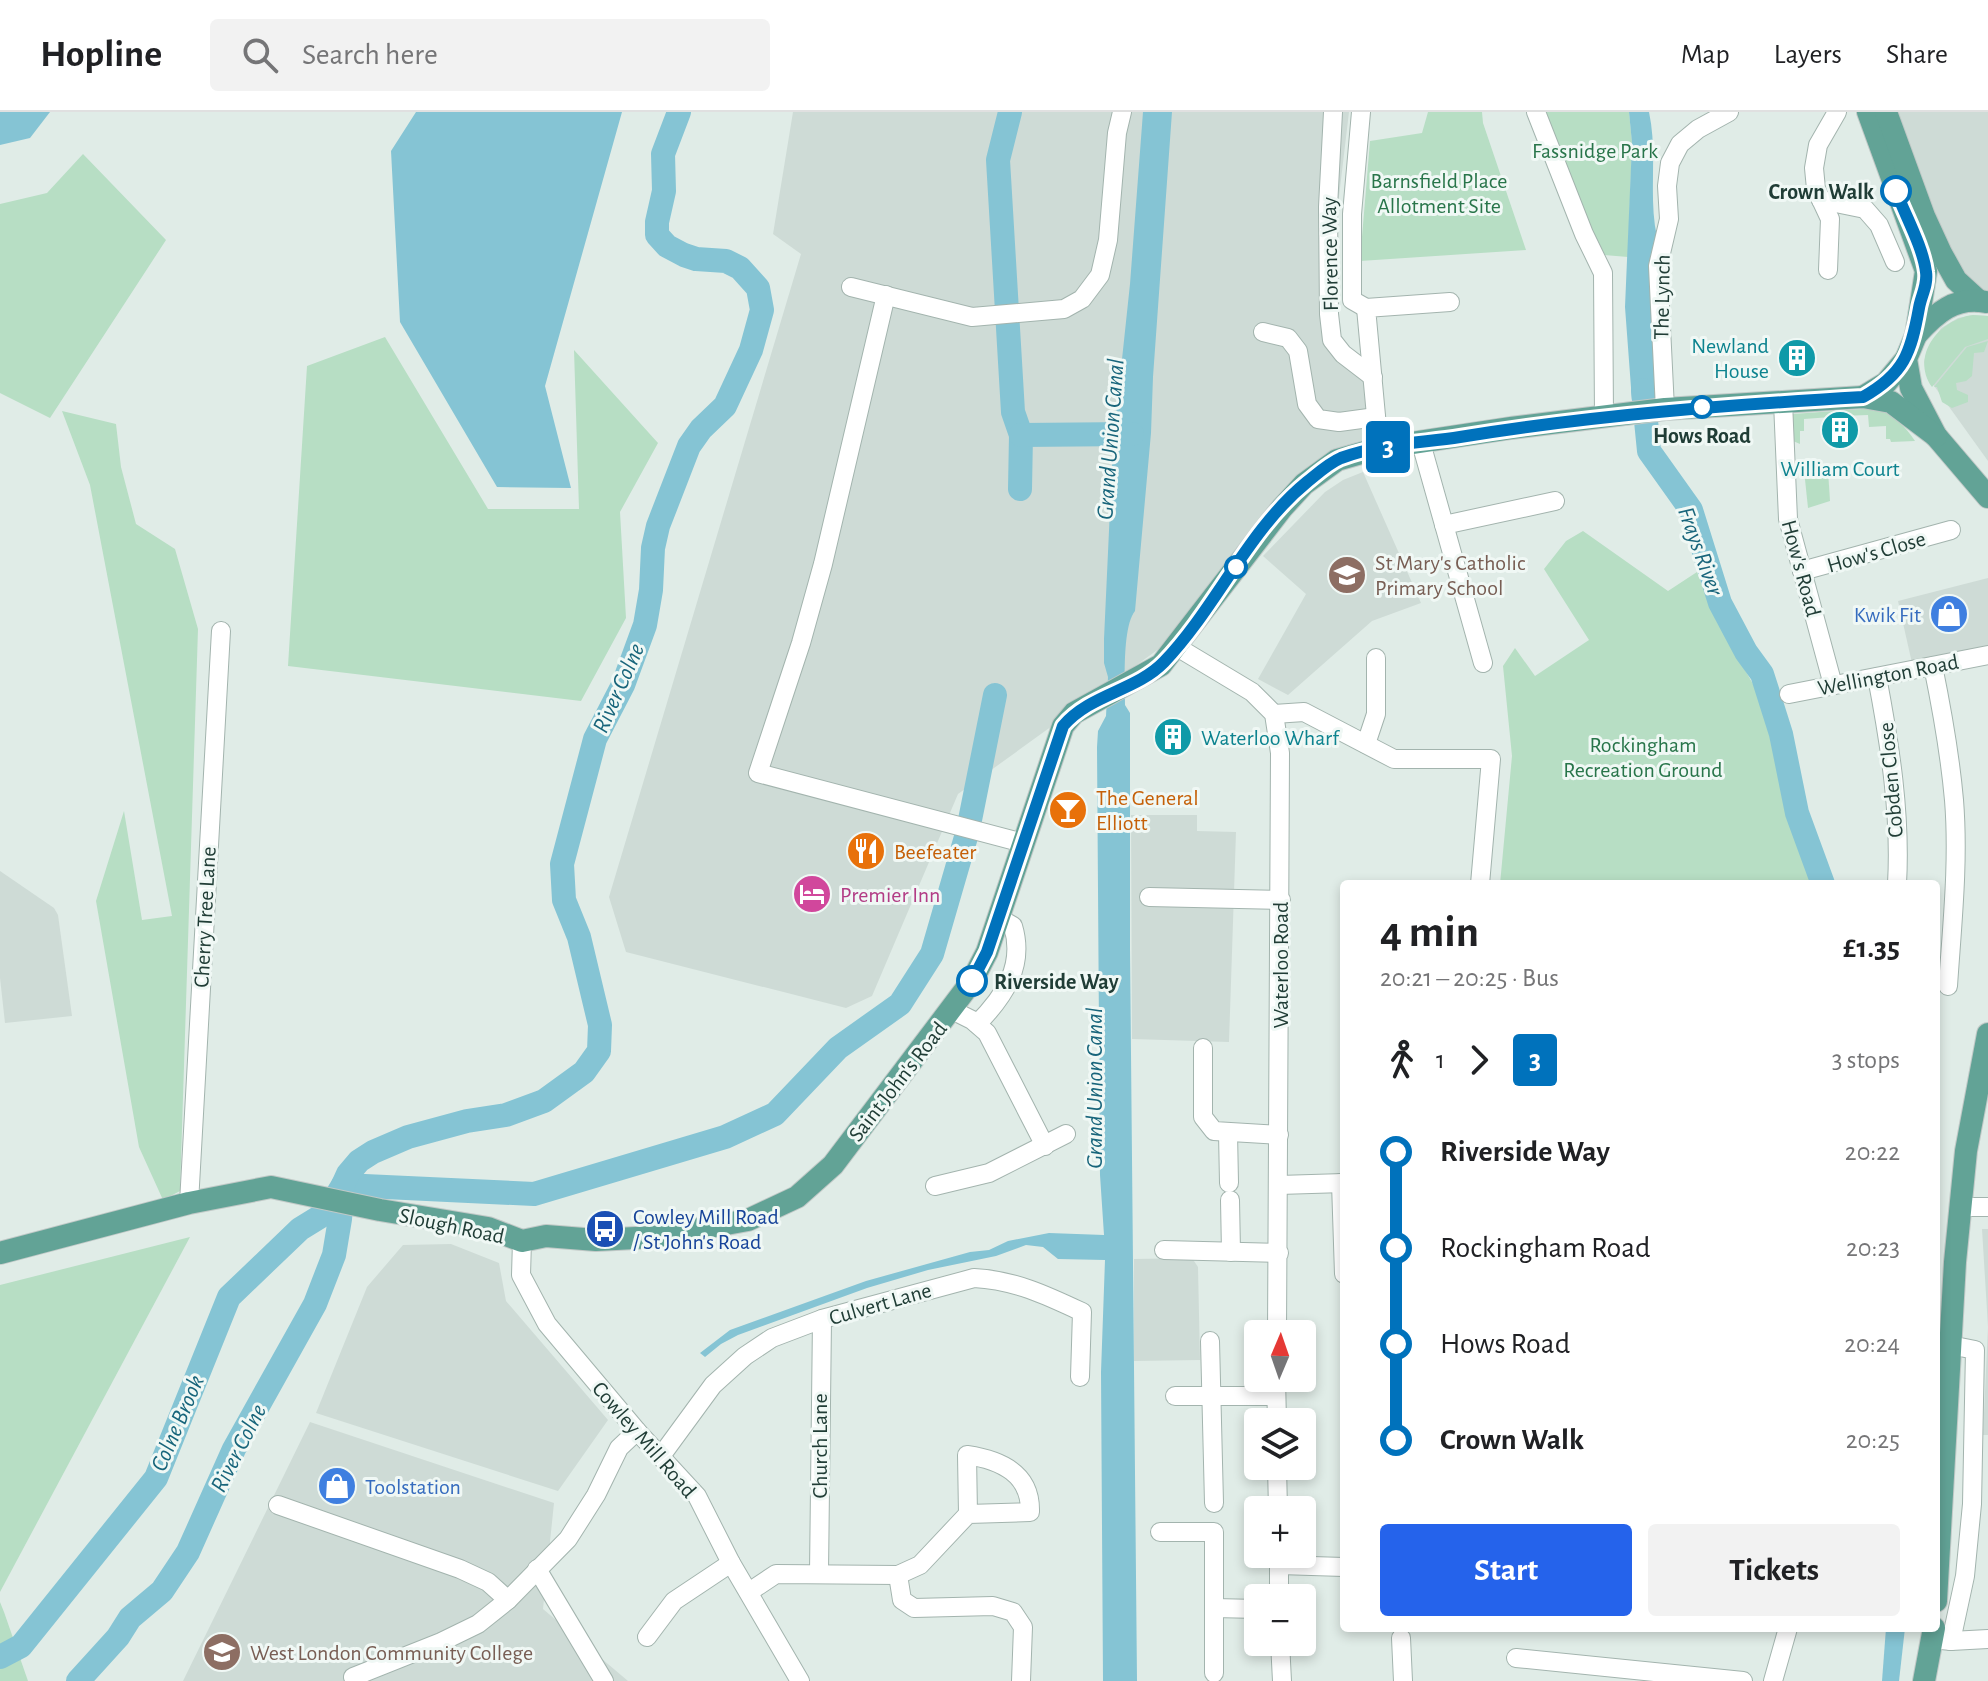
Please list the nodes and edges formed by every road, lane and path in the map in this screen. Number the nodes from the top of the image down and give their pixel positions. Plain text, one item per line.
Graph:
1 (1122, 112) edge
2 (1333, 112) edge
3 (1361, 112) edge
4 (1536, 112) edge
5 (1729, 112) edge
6 (1837, 112) edge
7 (1868, 112) edge
8 (1886, 112) edge
9 (1821, 200) junction
10 (1895, 262) dead end
11 (1828, 270) dead end
12 (851, 287) dead end
13 (886, 295) junction
14 (1450, 302) dead end
15 (1984, 302) edge
16 (1366, 308) junction
17 (1263, 332) dead end
18 (1916, 335) junction
19 (1906, 359) junction
20 (1373, 377) junction
21 (1863, 397) junction
22 (1783, 402) junction
23 (1661, 410) junction
24 (1613, 416) junction
25 (1376, 417) junction
26 (1936, 436) junction
27 (1421, 443) junction
28 (1379, 448) junction
29 (1988, 497) edge
30 (1555, 501) dead end
31 (1444, 525) junction
32 (1951, 530) dead end
33 (1802, 571) junction
34 (221, 631) dead end
35 (1177, 647) junction
36 (1988, 655) edge
37 (1376, 658) dead end
38 (1483, 663) dead end
39 (1933, 666) junction
40 (1877, 677) junction
41 (1833, 685) junction
42 (1789, 694) dead end
43 (1274, 714) junction
44 (1366, 744) junction
45 (1023, 843) junction
46 (1480, 880) edge
47 (1897, 880) edge
48 (1149, 897) dead end
49 (1281, 900) junction
50 (999, 918) junction
51 (1948, 986) dead end
52 (952, 1010) junction
53 (977, 1024) junction
54 (1988, 1034) edge
55 (1203, 1048) dead end
56 (1228, 1132) junction
57 (1066, 1134) dead end
58 (1279, 1135) junction
59 (1045, 1146) junction
60 (1340, 1183) edge
61 (1279, 1185) junction
62 (935, 1186) dead end
63 (189, 1203) junction
64 (1960, 1207) junction
65 (1988, 1207) edge
66 (522, 1241) junction
67 (1164, 1250) dead end
68 (1231, 1252) junction
69 (0, 1253) edge
70 (1279, 1253) junction
71 (822, 1319) junction
72 (1277, 1320) edge
73 (1210, 1341) dead end
74 (1950, 1345) junction
75 (1080, 1377) dead end
76 (1244, 1391) edge
77 (1175, 1396) dead end
78 (1211, 1396) junction
79 (637, 1431) junction
80 (661, 1456) junction
81 (1214, 1503) dead end
82 (1980, 1504) edge
83 (278, 1505) dead end
84 (968, 1514) dead end
85 (1940, 1528) edge
86 (1160, 1532) dead end
87 (731, 1563) junction
88 (1316, 1564) edge
89 (1340, 1567) edge
90 (537, 1569) junction
91 (819, 1573) junction
92 (898, 1575) junction
93 (749, 1592) junction
94 (508, 1600) junction
95 (1214, 1608) junction
96 (1244, 1609) edge
97 (1787, 1632) edge
98 (1939, 1636) edge
99 (647, 1637) dead end
100 (1401, 1638) dead end
101 (1988, 1639) edge
102 (1281, 1656) edge
103 (1516, 1658) dead end
104 (1214, 1673) dead end
105 (353, 1677) dead end
106 (604, 1681) edge
107 (800, 1681) edge
108 (1021, 1681) edge
109 (1282, 1681) edge
110 (1403, 1681) edge
111 (1743, 1681) edge
112 (1773, 1681) edge
113 (1924, 1681) edge

1 - 13 street
2 - 20 street, Florence Way
3 - 16 street
4 - 24 street
5 - 23 street, The Lynch
6 - 9 street
7 - 18 main road
8 - 15 main road
9 - 10 street
9 - 11 street
12 - 13 street
13 - 45 street
14 - 16 street
15 - 18 main road
16 - 20 street
17 - 25 street
18 - 19 main road
19 - 21 main road
19 - 26 main road
20 - 25 street
21 - 22 main road, Saint John's Road
21 - 26 main road
22 - 23 main road, Saint John's Road
22 - 33 street, How's Road
23 - 24 main road, Saint John's Road
24 - 27 main road, Saint John's Road
25 - 28 street
26 - 29 main road
27 - 28 main road, Saint John's Road
27 - 31 street
28 - 35 main road, Saint John's Road
30 - 31 street
31 - 38 street
32 - 33 street, How's Close
33 - 41 street, How's Road
34 - 63 street, Cherry Tree Lane
35 - 43 street
35 - 45 main road, Saint John's Road
36 - 39 street, Wellington Road
37 - 44 street
39 - 40 street, Wellington Road
39 - 51 street
40 - 41 street, Wellington Road
40 - 47 street, Cobden Close
41 - 42 street, Wellington Road
43 - 44 street
43 - 49 street, Waterloo Road
44 - 46 street
45 - 50 main road, Saint John's Road
48 - 49 street
49 - 58 street, Waterloo Road
50 - 52 main road, Saint John's Road
50 - 53 street
52 - 53 street
52 - 66 main road, Saint John's Road
53 - 59 street
54 - 64 main road
55 - 56 street
56 - 58 street
56 - 68 street
57 - 59 street
58 - 61 street, Waterloo Road
59 - 62 street
60 - 61 street
61 - 70 street, Waterloo Road
63 - 66 main road, Slough Road
63 - 69 main road, Slough Road
64 - 65 street
64 - 74 main road
66 - 79 street, Cowley Mill Road
67 - 68 street
68 - 70 street
70 - 72 street, Waterloo Road
71 - 75 street, Culvert Lane
71 - 80 street, Culvert Lane
71 - 91 street, Church Lane
73 - 78 street
74 - 82 street
74 - 85 main road
76 - 78 street
77 - 78 street
78 - 81 street
79 - 80 street, Cowley Mill Road
79 - 90 street
80 - 87 street, Cowley Mill Road
82 - 98 street
83 - 94 street
84 - 92 street
86 - 95 street
87 - 93 street, Cowley Mill Road
87 - 99 street
88 - 89 street
90 - 94 street
90 - 106 street
91 - 92 street
91 - 93 street
92 - 108 street
93 - 107 street, Cowley Mill Road
94 - 105 street
95 - 96 street
95 - 104 street
97 - 112 street
98 - 101 street
98 - 113 main road
100 - 110 street
102 - 109 street
103 - 111 street

